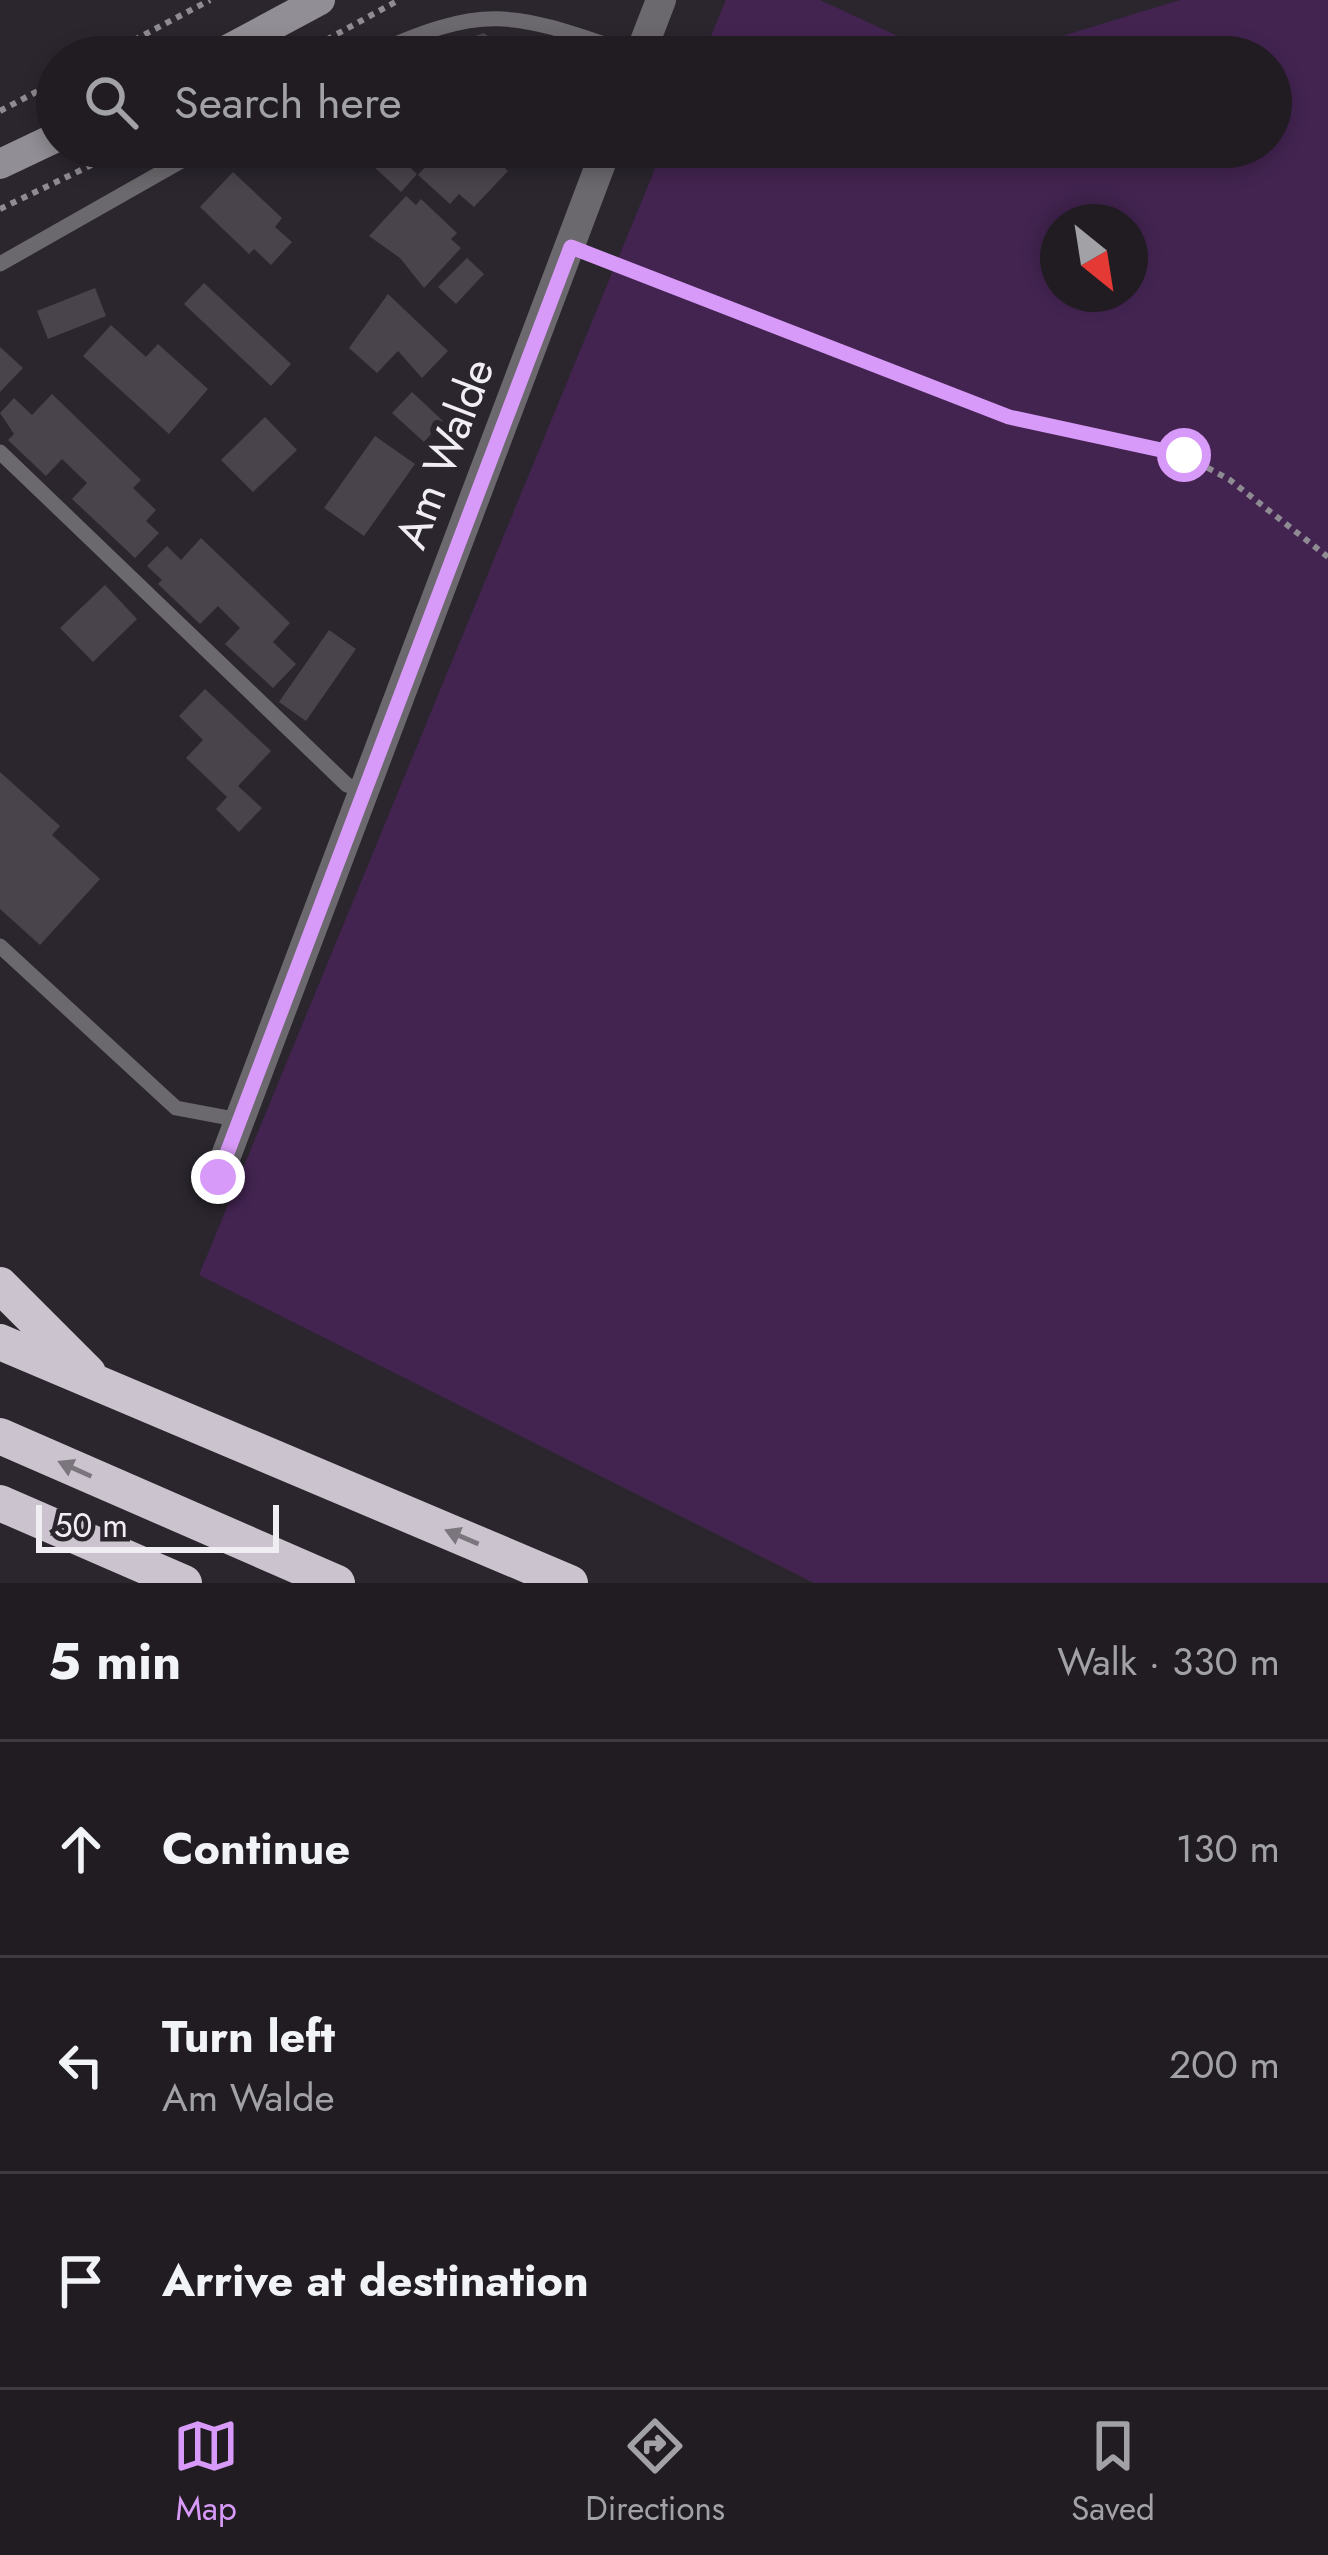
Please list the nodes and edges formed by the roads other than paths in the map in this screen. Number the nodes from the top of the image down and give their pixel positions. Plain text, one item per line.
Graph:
1 (320, 0) edge
2 (661, 0) edge
3 (253, 36) edge
4 (410, 36) edge
5 (578, 36) edge
6 (647, 36) edge
7 (36, 147) edge
8 (0, 164) edge
9 (169, 168) edge
10 (599, 168) edge
11 (0, 263) edge
12 (0, 452) edge
13 (364, 790) junction
14 (0, 946) edge
15 (240, 1120) junction
16 (218, 1177) dead end
17 (0, 1286) edge
18 (0, 1342) edge
19 (104, 1388) junction
20 (0, 1436) edge
21 (0, 1503) edge
22 (184, 1583) edge
23 (337, 1583) edge
24 (570, 1583) edge

1 - 3 main road
2 - 6 street
4 - 5 lane
7 - 8 main road
9 - 11 lane
10 - 13 street, Am Walde
12 - 13 lane
13 - 15 street, Am Walde
14 - 15 lane
15 - 16 street, Am Walde
17 - 19 highway
18 - 19 highway
24 -> 19 highway
23 -> 20 highway
21 - 22 highway

